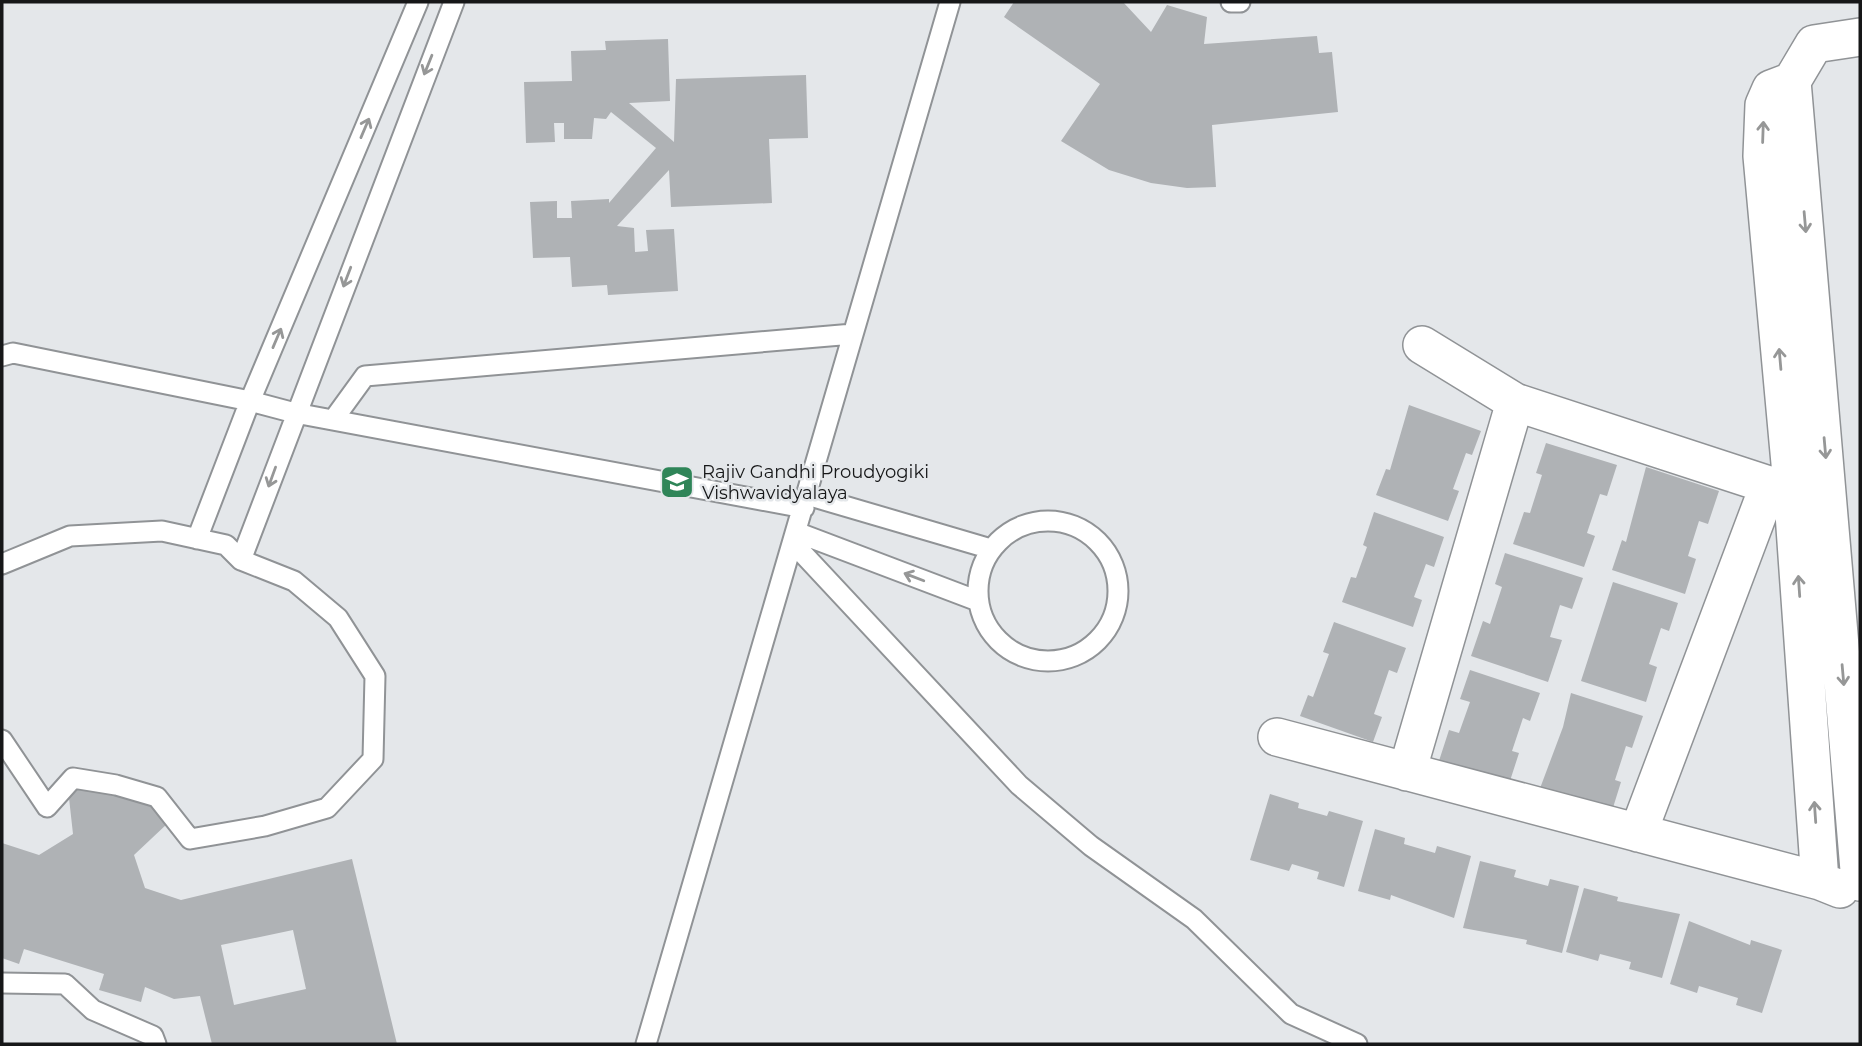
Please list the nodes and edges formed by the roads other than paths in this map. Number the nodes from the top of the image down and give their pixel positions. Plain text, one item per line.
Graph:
1 (418, 2) edge
2 (454, 2) edge
3 (950, 2) edge
4 (1231, 2) edge
5 (1240, 2) edge
6 (1860, 37) edge
7 (1792, 81) junction
8 (853, 334) junction
9 (1422, 345) dead end
10 (2, 356) edge
11 (250, 401) junction
12 (1515, 402) junction
13 (295, 413) junction
14 (333, 420) junction
15 (1780, 485) junction
16 (1828, 487) junction
17 (805, 501) junction
18 (1846, 528) edge
19 (794, 537) junction
20 (197, 539) junction
21 (991, 549) junction
22 (241, 560) junction
23 (2, 564) edge
24 (978, 601) junction
25 (1277, 737) dead end
26 (2, 740) edge
27 (1407, 772) junction
28 (1638, 832) junction
29 (1820, 881) junction
30 (1860, 882) edge
31 (1860, 897) edge
32 (2, 983) edge
33 (156, 1044) edge
34 (646, 1044) edge
35 (1357, 1044) edge

11 -> 1 lane
2 -> 13 lane
3 - 8 lane
4 - 5 lane
6 - 7 street
15 -> 7 street
7 -> 16 street
8 - 14 lane
8 - 17 lane
9 - 12 street
10 - 11 lane
11 - 13 lane
11 - 20 lane
12 - 15 street
12 - 27 street
13 - 14 lane
13 -> 22 lane
14 - 17 lane
15 - 16 street
15 - 28 street
29 -> 15 street
16 - 18 street
17 - 19 lane
17 - 21 lane
18 -> 30 street
24 -> 19 lane
19 - 34 lane
19 - 35 lane
20 - 22 lane
20 - 23 lane
21 - 24 lane
21 - 24 lane
22 - 26 lane
25 - 27 street
27 - 28 street
28 - 29 street
29 - 31 street
32 - 33 lane

